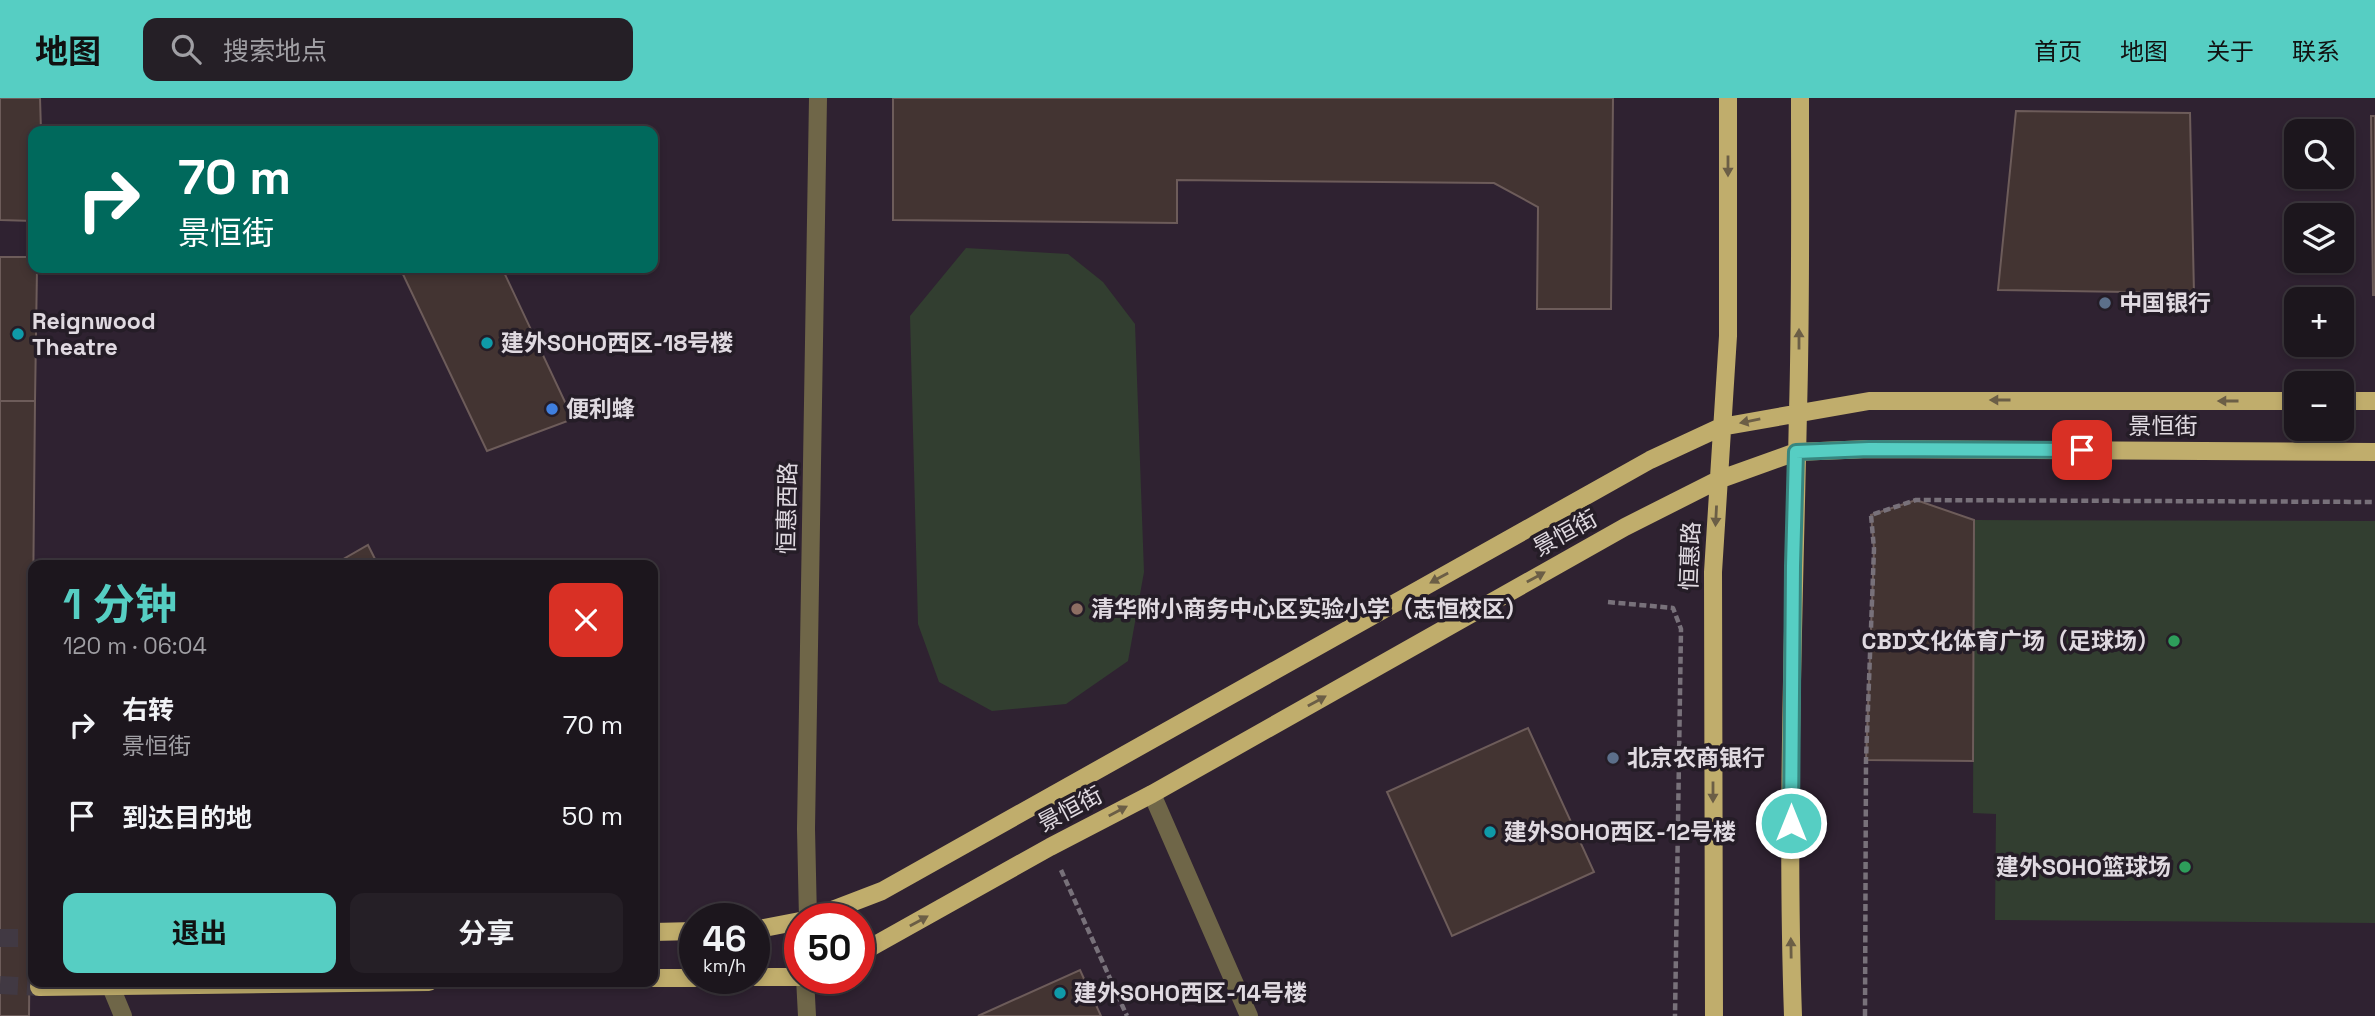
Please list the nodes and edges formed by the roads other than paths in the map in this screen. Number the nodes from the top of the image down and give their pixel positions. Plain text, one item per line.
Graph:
1 (818, 98) edge
2 (1728, 98) edge
3 (1800, 98) edge
4 (2284, 401) edge
5 (2354, 401) edge
6 (2375, 401) edge
7 (1798, 412) junction
8 (1721, 427) junction
9 (1796, 452) junction
10 (2375, 452) edge
11 (1718, 480) junction
12 (1152, 794) junction
13 (808, 903) edge
14 (850, 903) edge
15 (679, 931) edge
16 (658, 932) edge
17 (875, 945) edge
18 (658, 978) edge
19 (679, 978) edge
20 (111, 987) edge
21 (806, 994) edge
22 (123, 1016) edge
23 (807, 1016) edge
24 (1249, 1016) edge
25 (1714, 1016) edge
26 (1793, 1016) edge

1 - 13 street, 恒惠西路
2 -> 8 main road, 恒惠路
7 -> 3 main road
4 -> 7 main road, 景恒街
5 - 6 main road
7 -> 8 main road, 景恒街
7 - 9 main road
8 - 11 main road, 恒惠路
8 -> 14 main road, 景恒街
9 - 10 main road, 景恒街
9 - 11 main road, 景恒街
26 -> 9 main road
12 -> 11 main road, 景恒街
11 -> 25 main road, 恒惠路
17 -> 12 main road, 景恒街
12 - 24 street
15 - 16 main road
18 - 19 main road
20 - 22 street
21 - 23 street

